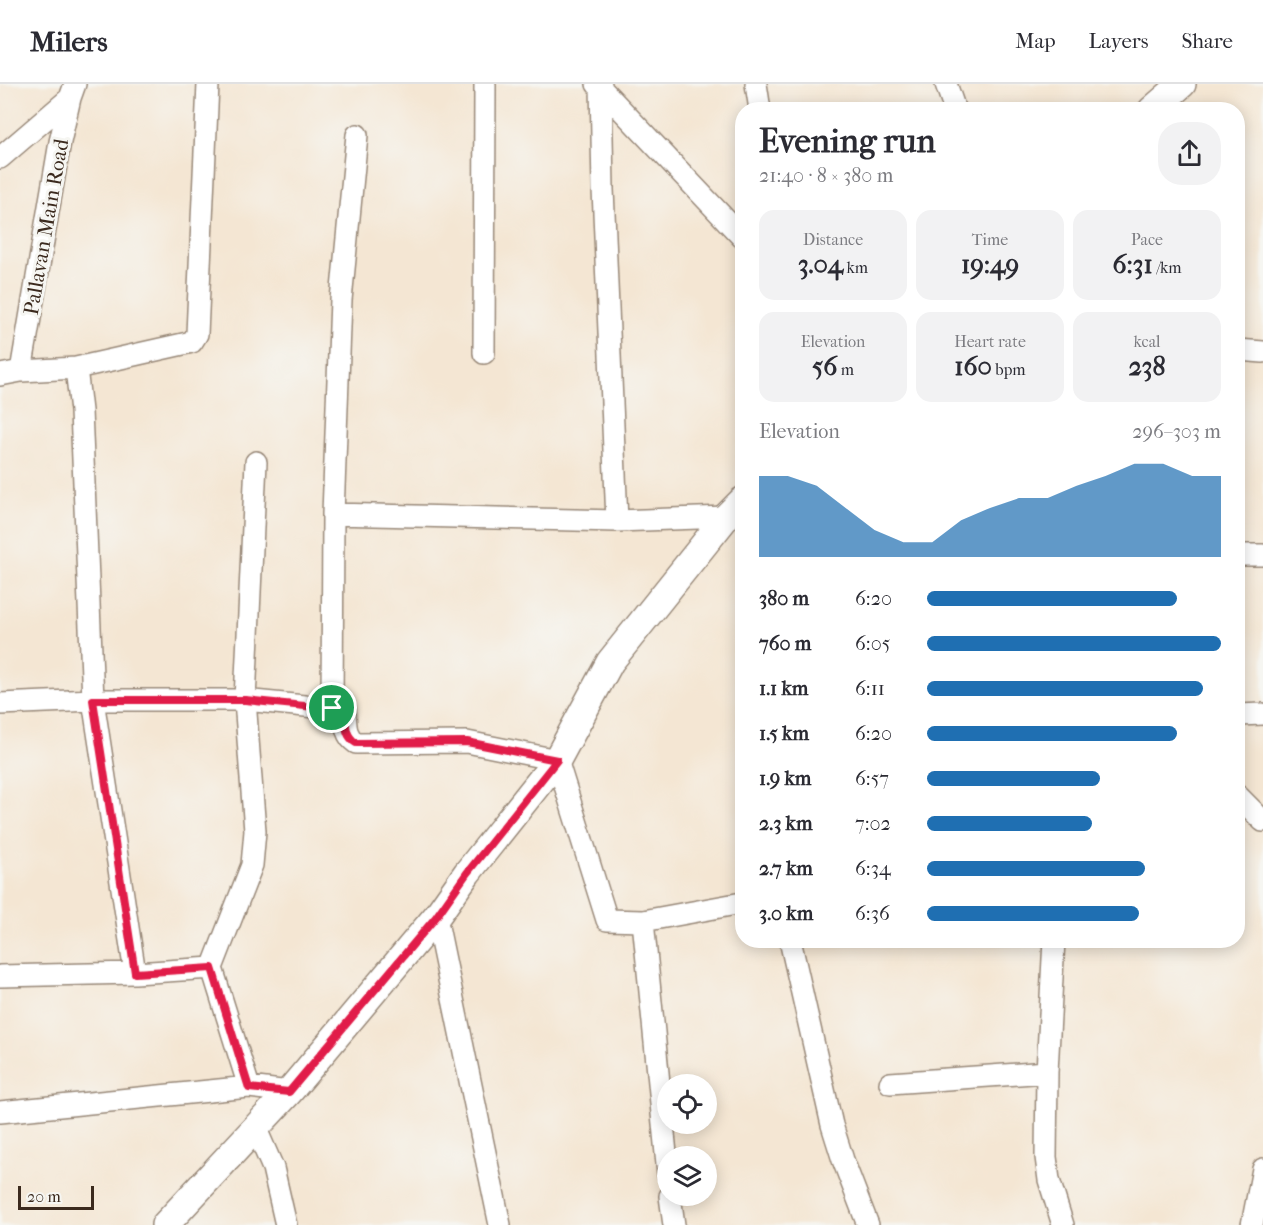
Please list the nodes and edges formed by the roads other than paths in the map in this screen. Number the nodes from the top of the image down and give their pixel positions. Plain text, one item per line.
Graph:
1 (208, 84) edge
2 (485, 84) edge
3 (756, 84) edge
4 (946, 84) edge
5 (1182, 84) edge
6 (600, 85) edge
7 (72, 91) edge
8 (759, 102) edge
9 (952, 102) edge
10 (1161, 102) edge
11 (357, 135) dead end
12 (0, 158) edge
13 (735, 230) edge
14 (1245, 351) edge
15 (1263, 352) edge
16 (484, 353) dead end
17 (76, 368) junction
18 (21, 370) junction
19 (0, 375) edge
20 (256, 462) dead end
21 (734, 509) edge
22 (333, 514) junction
23 (617, 521) junction
24 (1245, 555) edge
25 (1263, 555) edge
26 (93, 700) junction
27 (245, 700) junction
28 (0, 704) edge
29 (332, 708) junction
30 (1263, 714) edge
31 (1245, 715) edge
32 (557, 760) junction
33 (1245, 803) edge
34 (1263, 820) edge
35 (735, 904) edge
36 (436, 917) junction
37 (643, 921) junction
38 (792, 948) edge
39 (1054, 948) edge
40 (212, 968) junction
41 (135, 973) junction
42 (0, 976) edge
43 (1047, 1072) junction
44 (890, 1083) dead end
45 (249, 1088) junction
46 (289, 1092) junction
47 (0, 1112) edge
48 (256, 1129) junction
49 (665, 1146) edge
50 (1263, 1169) edge
51 (671, 1206) edge
52 (165, 1225) edge
53 (286, 1225) edge
54 (500, 1225) edge
55 (674, 1225) edge
56 (868, 1225) edge
57 (1063, 1225) edge
58 (1252, 1225) edge

1 - 17 street
2 - 16 street
3 - 8 street
4 - 9 street
5 - 10 street
6 - 13 street
6 - 23 street
7 - 12 street
7 - 18 street, Pallavan Main Road
11 - 22 street
14 - 15 street
17 - 18 street
17 - 26 street
18 - 19 street
20 - 27 street
21 - 23 street
21 - 32 street
22 - 23 street
22 - 29 street
24 - 25 street
26 - 27 street
26 - 28 street
26 - 41 street
27 - 29 street
27 - 40 street
29 - 32 street
30 - 31 street
32 - 36 street
32 - 37 street
33 - 34 street
35 - 37 street
36 - 46 street
36 - 54 street
37 - 49 street
38 - 56 street
39 - 43 street
40 - 41 street
40 - 45 street
41 - 42 street
43 - 44 street
43 - 57 street
45 - 46 street
45 - 47 street
46 - 48 street
48 - 52 street
48 - 53 street
50 - 58 street
51 - 55 street

